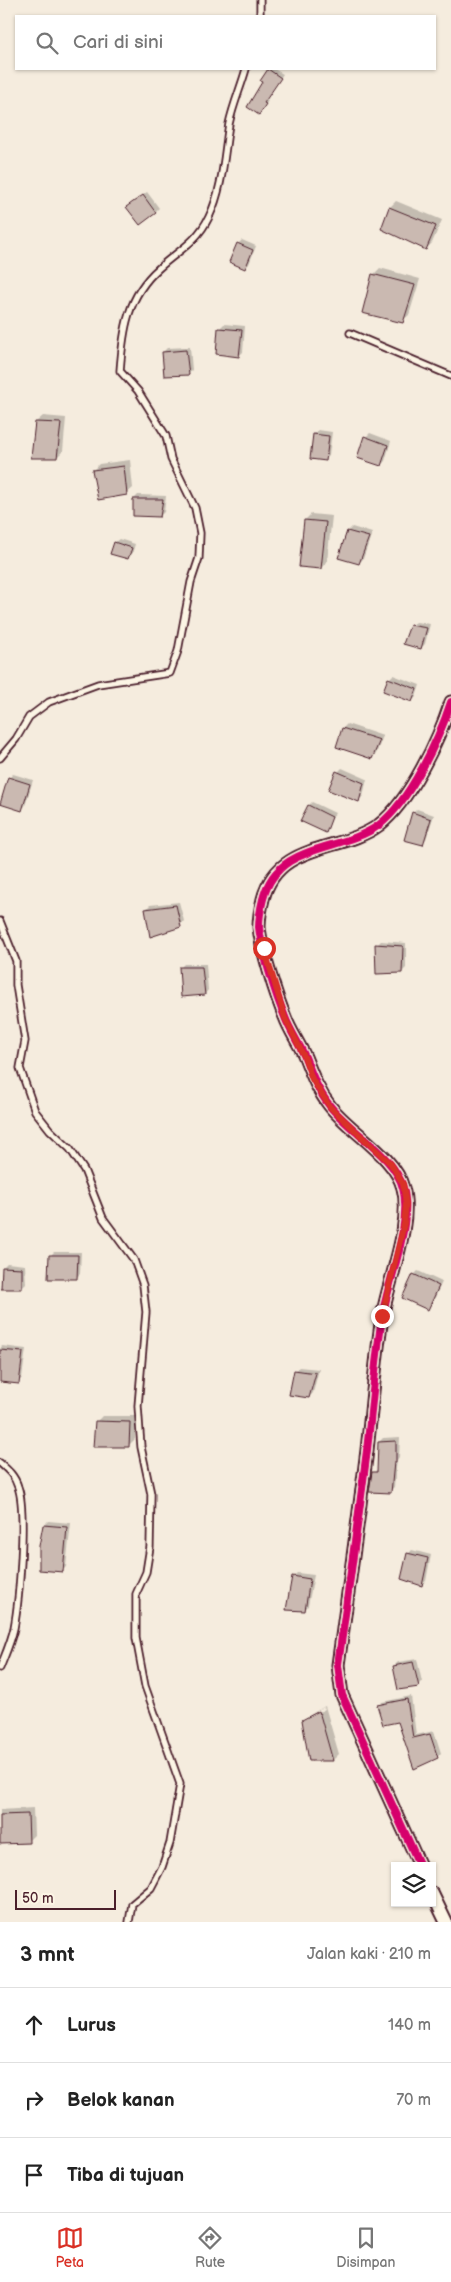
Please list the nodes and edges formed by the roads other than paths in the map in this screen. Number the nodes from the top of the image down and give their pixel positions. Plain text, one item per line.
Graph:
1 (260, 0) edge
2 (260, 15) edge
3 (246, 70) edge
4 (350, 333) dead end
5 (451, 376) edge
6 (451, 702) edge
7 (0, 758) edge
8 (0, 921) edge
9 (0, 1463) edge
10 (0, 1668) edge
11 (418, 1862) edge
12 (436, 1901) edge
13 (129, 1922) edge
14 (446, 1922) edge

1 - 2 lane
3 - 7 lane
4 - 5 lane
6 - 11 street
8 - 13 lane
9 - 10 lane
12 - 14 street

